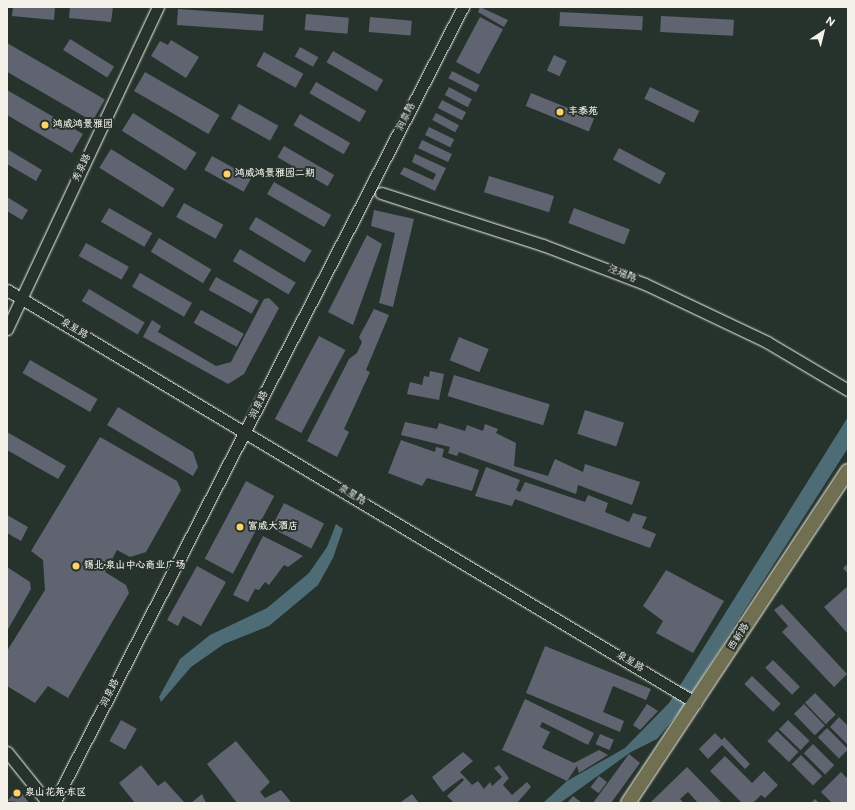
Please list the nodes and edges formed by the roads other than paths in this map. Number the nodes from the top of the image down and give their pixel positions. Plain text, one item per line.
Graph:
1 (158, 7) edge
2 (463, 7) edge
3 (381, 193) dead end
4 (7, 290) edge
5 (21, 298) junction
6 (7, 329) edge
7 (848, 390) edge
8 (245, 431) junction
9 (848, 471) edge
10 (693, 701) junction
11 (7, 752) edge
12 (48, 803) edge
13 (54, 803) edge
14 (628, 803) edge

1 - 5 street, 秀泉路
2 - 8 street, 润泉路
3 - 7 street, 泾瑞路
4 - 5 street, 泉星路
5 - 6 street, 秀泉路
5 - 8 street, 泉星路
8 - 10 street, 泉星路
8 - 13 street, 润泉路
9 - 10 main road, 西新路
10 - 14 main road, 西新路
11 - 12 street

